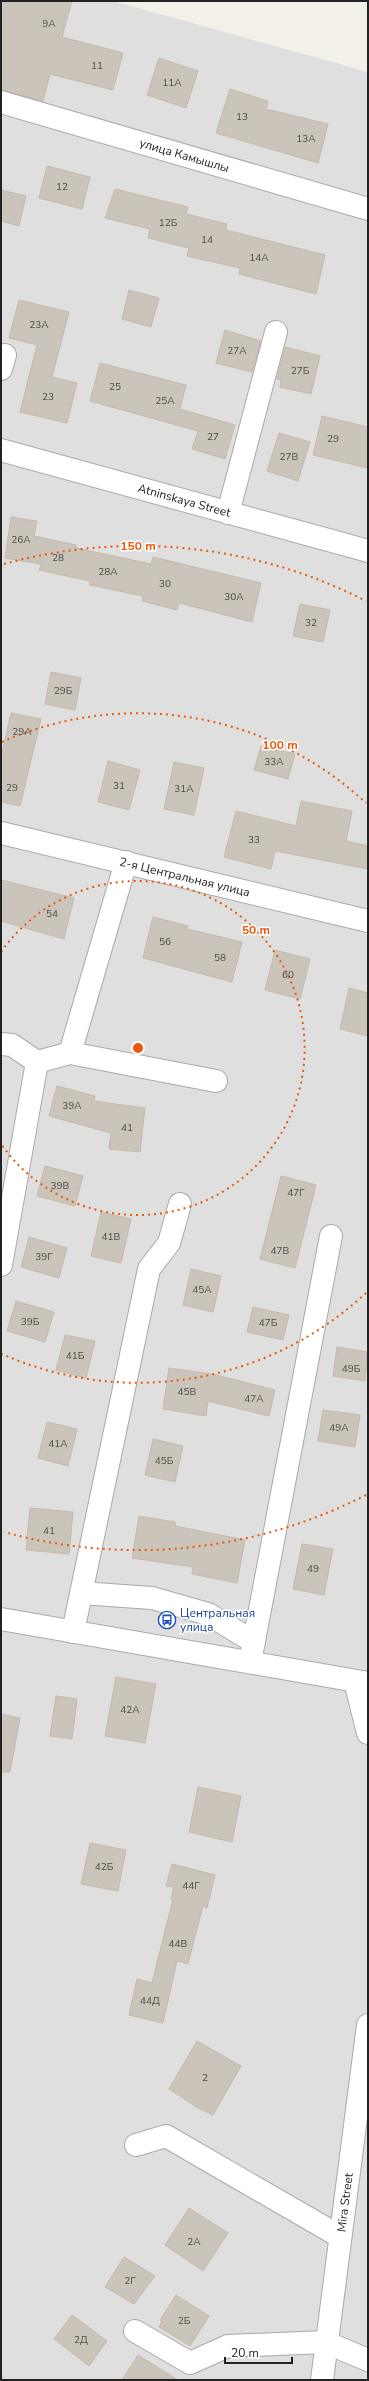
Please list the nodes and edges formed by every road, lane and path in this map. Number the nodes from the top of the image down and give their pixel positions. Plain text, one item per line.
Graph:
1 (1, 102) edge
2 (368, 208) edge
3 (276, 332) dead end
4 (1, 450) edge
5 (228, 513) junction
6 (368, 551) edge
7 (1, 833) edge
8 (126, 862) junction
9 (368, 921) edge
10 (1, 1044) edge
11 (70, 1053) junction
12 (37, 1062) junction
13 (216, 1081) dead end
14 (180, 1204) dead end
15 (331, 1236) dead end
16 (1, 1265) edge
17 (81, 1593) junction
18 (1, 1619) edge
19 (73, 1632) junction
20 (252, 1652) junction
21 (362, 1682) edge
22 (368, 1733) edge
23 (368, 2025) edge
24 (136, 2145) dead end
25 (339, 2236) junction
26 (135, 2331) dead end
27 (325, 2342) junction
28 (368, 2360) edge
29 (322, 2380) edge

1 - 2 street, улица Камышлы
3 - 5 street
4 - 5 street, Atninskaya Street
5 - 6 street, Atninskaya Street
7 - 8 street, 2-я Центральная улица
8 - 9 street, 2-я Центральная улица
8 - 11 street
10 - 12 street
11 - 12 street
11 - 13 street
12 - 16 street
14 - 17 street
15 - 20 street
17 - 19 street
17 - 20 street
18 - 19 street
19 - 20 street
20 - 21 street
21 - 22 street
23 - 25 street, Mira Street
24 - 25 street
25 - 27 street, Mira Street
26 - 27 street
27 - 28 street
27 - 29 street, Mira Street

